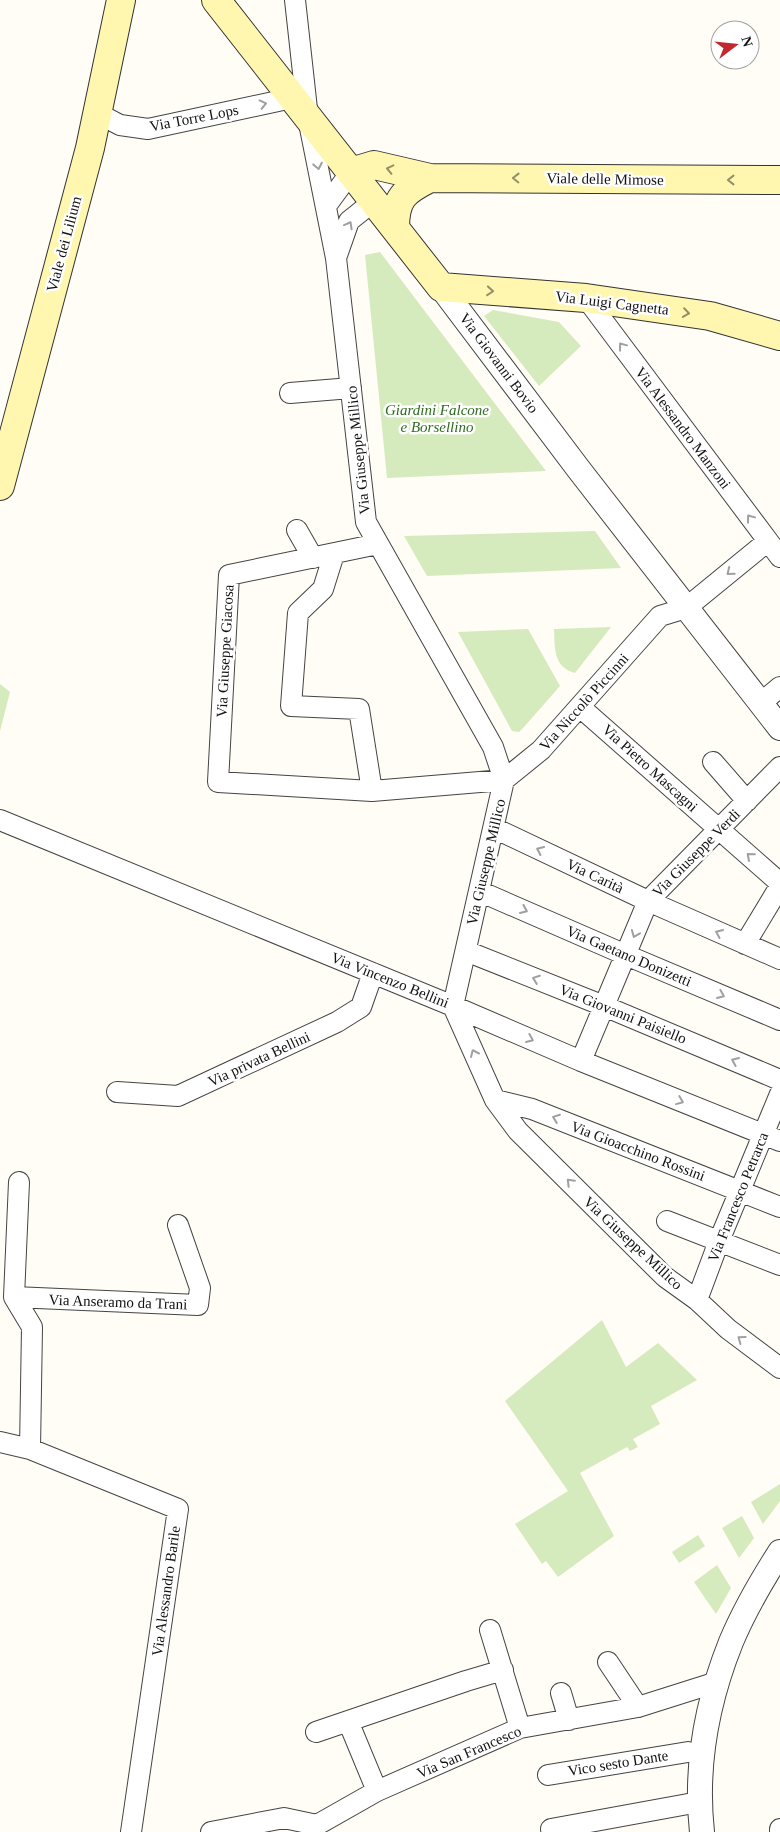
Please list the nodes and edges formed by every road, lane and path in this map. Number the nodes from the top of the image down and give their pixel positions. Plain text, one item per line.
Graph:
1 (121, 0) edge
2 (216, 0) edge
3 (295, 0) edge
4 (300, 108) junction
5 (97, 113) junction
6 (351, 172) junction
7 (430, 178) junction
8 (780, 180) edge
9 (374, 201) junction
10 (326, 206) junction
11 (395, 228) junction
12 (336, 258) junction
13 (442, 287) junction
14 (586, 298) junction
15 (780, 336) edge
16 (351, 388) junction
17 (290, 393) dead end
18 (0, 486) edge
19 (297, 530) dead end
20 (378, 544) junction
21 (774, 549) edge
22 (334, 554) junction
23 (313, 558) junction
24 (686, 608) junction
25 (780, 687) edge
26 (761, 703) junction
27 (580, 707) junction
28 (780, 728) edge
29 (713, 762) dead end
30 (780, 767) edge
31 (504, 780) junction
32 (372, 790) junction
33 (747, 801) junction
34 (0, 820) edge
35 (494, 828) junction
36 (719, 830) junction
37 (780, 884) edge
38 (479, 890) junction
39 (648, 901) junction
40 (745, 944) junction
41 (466, 952) junction
42 (626, 955) junction
43 (780, 959) edge
44 (373, 973) junction
45 (453, 1006) junction
46 (604, 1006) junction
47 (780, 1020) edge
48 (581, 1061) junction
49 (780, 1080) edge
50 (116, 1092) dead end
51 (780, 1094) edge
52 (495, 1100) junction
53 (772, 1138) edge
54 (19, 1182) dead end
55 (740, 1191) junction
56 (780, 1207) edge
57 (667, 1221) dead end
58 (178, 1225) dead end
59 (718, 1241) junction
60 (780, 1265) edge
61 (14, 1297) junction
62 (697, 1300) junction
63 (780, 1368) edge
64 (0, 1442) edge
65 (30, 1449) junction
66 (780, 1552) edge
67 (490, 1630) dead end
68 (608, 1662) dead end
69 (503, 1670) junction
70 (717, 1682) junction
71 (561, 1692) dead end
72 (638, 1707) junction
73 (568, 1720) junction
74 (348, 1721) junction
75 (520, 1728) junction
76 (316, 1732) dead end
77 (688, 1752) dead end
78 (548, 1775) dead end
79 (377, 1791) junction
80 (699, 1802) junction
81 (314, 1828) edge
82 (551, 1829) dead end
83 (131, 1832) edge
84 (211, 1832) edge
85 (702, 1832) edge

1 - 5 main road, Viale dei Lilium
2 - 4 main road, Via Giovanni Bovio
3 - 4 street, Via Giuseppe Millico
5 -> 4 street, Via Torre Lops
4 - 6 main road, Via Giovanni Bovio
4 -> 10 street, Via Giuseppe Millico
5 - 18 main road, Viale dei Lilium
7 -> 6 main road, Viale delle Mimose
6 - 9 main road, Via Giovanni Bovio
6 - 10 street
8 -> 7 main road, Viale delle Mimose
7 - 11 main road, Viale delle Mimose
9 - 11 main road, Via Giovanni Bovio
12 -> 9 street, Via Giuseppe Millico
10 - 12 street, Via Giuseppe Millico
11 - 13 main road, Via Giovanni Bovio
12 - 16 street, Via Giuseppe Millico
13 -> 14 main road, Via Luigi Cagnetta
13 - 24 street, Via Giovanni Bovio
14 -> 15 main road, Via Luigi Cagnetta
21 -> 14 street, Via Alessandro Manzoni
16 - 17 street
16 - 20 street, Via Giuseppe Millico
19 - 23 street
20 - 22 street, Via Giuseppe Giacosa
20 - 31 street, Via Giuseppe Millico
21 -> 24 street
22 - 23 street, Via Giuseppe Giacosa
22 - 32 street
23 - 32 street, Via Giuseppe Giacosa
24 - 26 street, Via Giovanni Bovio
24 - 27 street, Via Niccolò Piccinni
25 - 26 street
26 - 28 street, Via Giovanni Bovio
27 - 31 street, Via Niccolò Piccinni
27 - 36 street, Via Pietro Mascagni
29 - 33 street
30 - 33 street, Via Giuseppe Verdi
31 - 32 street
31 - 35 street, Via Giuseppe Millico
33 - 36 street, Via Giuseppe Verdi
34 - 44 street, Via Vincenzo Bellini
35 - 38 street, Via Giuseppe Millico
39 -> 35 street, Via Carità
37 -> 36 street, Via Pietro Mascagni
36 - 39 street, Via Giuseppe Verdi
37 - 40 street
38 - 41 street, Via Giuseppe Millico
38 -> 42 street, Via Gaetano Donizetti
40 -> 39 street, Via Carità
39 -> 42 street, Via Giuseppe Verdi
40 - 43 street, Via Carità
41 - 45 street, Via Giuseppe Millico
46 -> 41 street, Via Giovanni Paisiello
42 - 46 street, Via Giuseppe Verdi
42 -> 47 street, Via Gaetano Donizetti
44 - 45 street, Via Vincenzo Bellini
44 - 50 street, Via privata Bellini
45 -> 48 street, Via Vincenzo Bellini
52 -> 45 street, Via Giuseppe Millico
46 - 48 street, Via Giuseppe Verdi
49 -> 46 street, Via Giovanni Paisiello
48 -> 53 street, Via Vincenzo Bellini
51 - 53 street, Via Francesco Petrarca
55 -> 52 street, Via Gioacchino Rossini
62 -> 52 street, Via Giuseppe Millico
53 - 55 street, Via Francesco Petrarca
54 - 61 street
55 - 56 street, Via Gioacchino Rossini
55 - 59 street, Via Francesco Petrarca
57 - 59 street
58 - 61 street, Via Anseramo da Trani
59 - 60 street
59 - 62 street, Via Francesco Petrarca
61 - 65 street
63 -> 62 street, Via Giuseppe Millico
64 - 65 street, Via Alessandro Barile
65 - 83 street, Via Alessandro Barile
66 - 70 street
67 - 69 street
68 - 72 street
69 - 74 street
69 - 75 street
70 - 72 street, Via San Francesco
70 - 80 street
71 - 73 street
72 - 73 street, Via San Francesco
73 - 75 street, Via San Francesco
74 - 76 street
74 - 79 street
75 - 79 street, Via San Francesco
77 - 78 street, Vico sesto Dante
79 - 81 street, Via San Francesco
80 - 82 street
80 - 85 street
81 - 84 street

